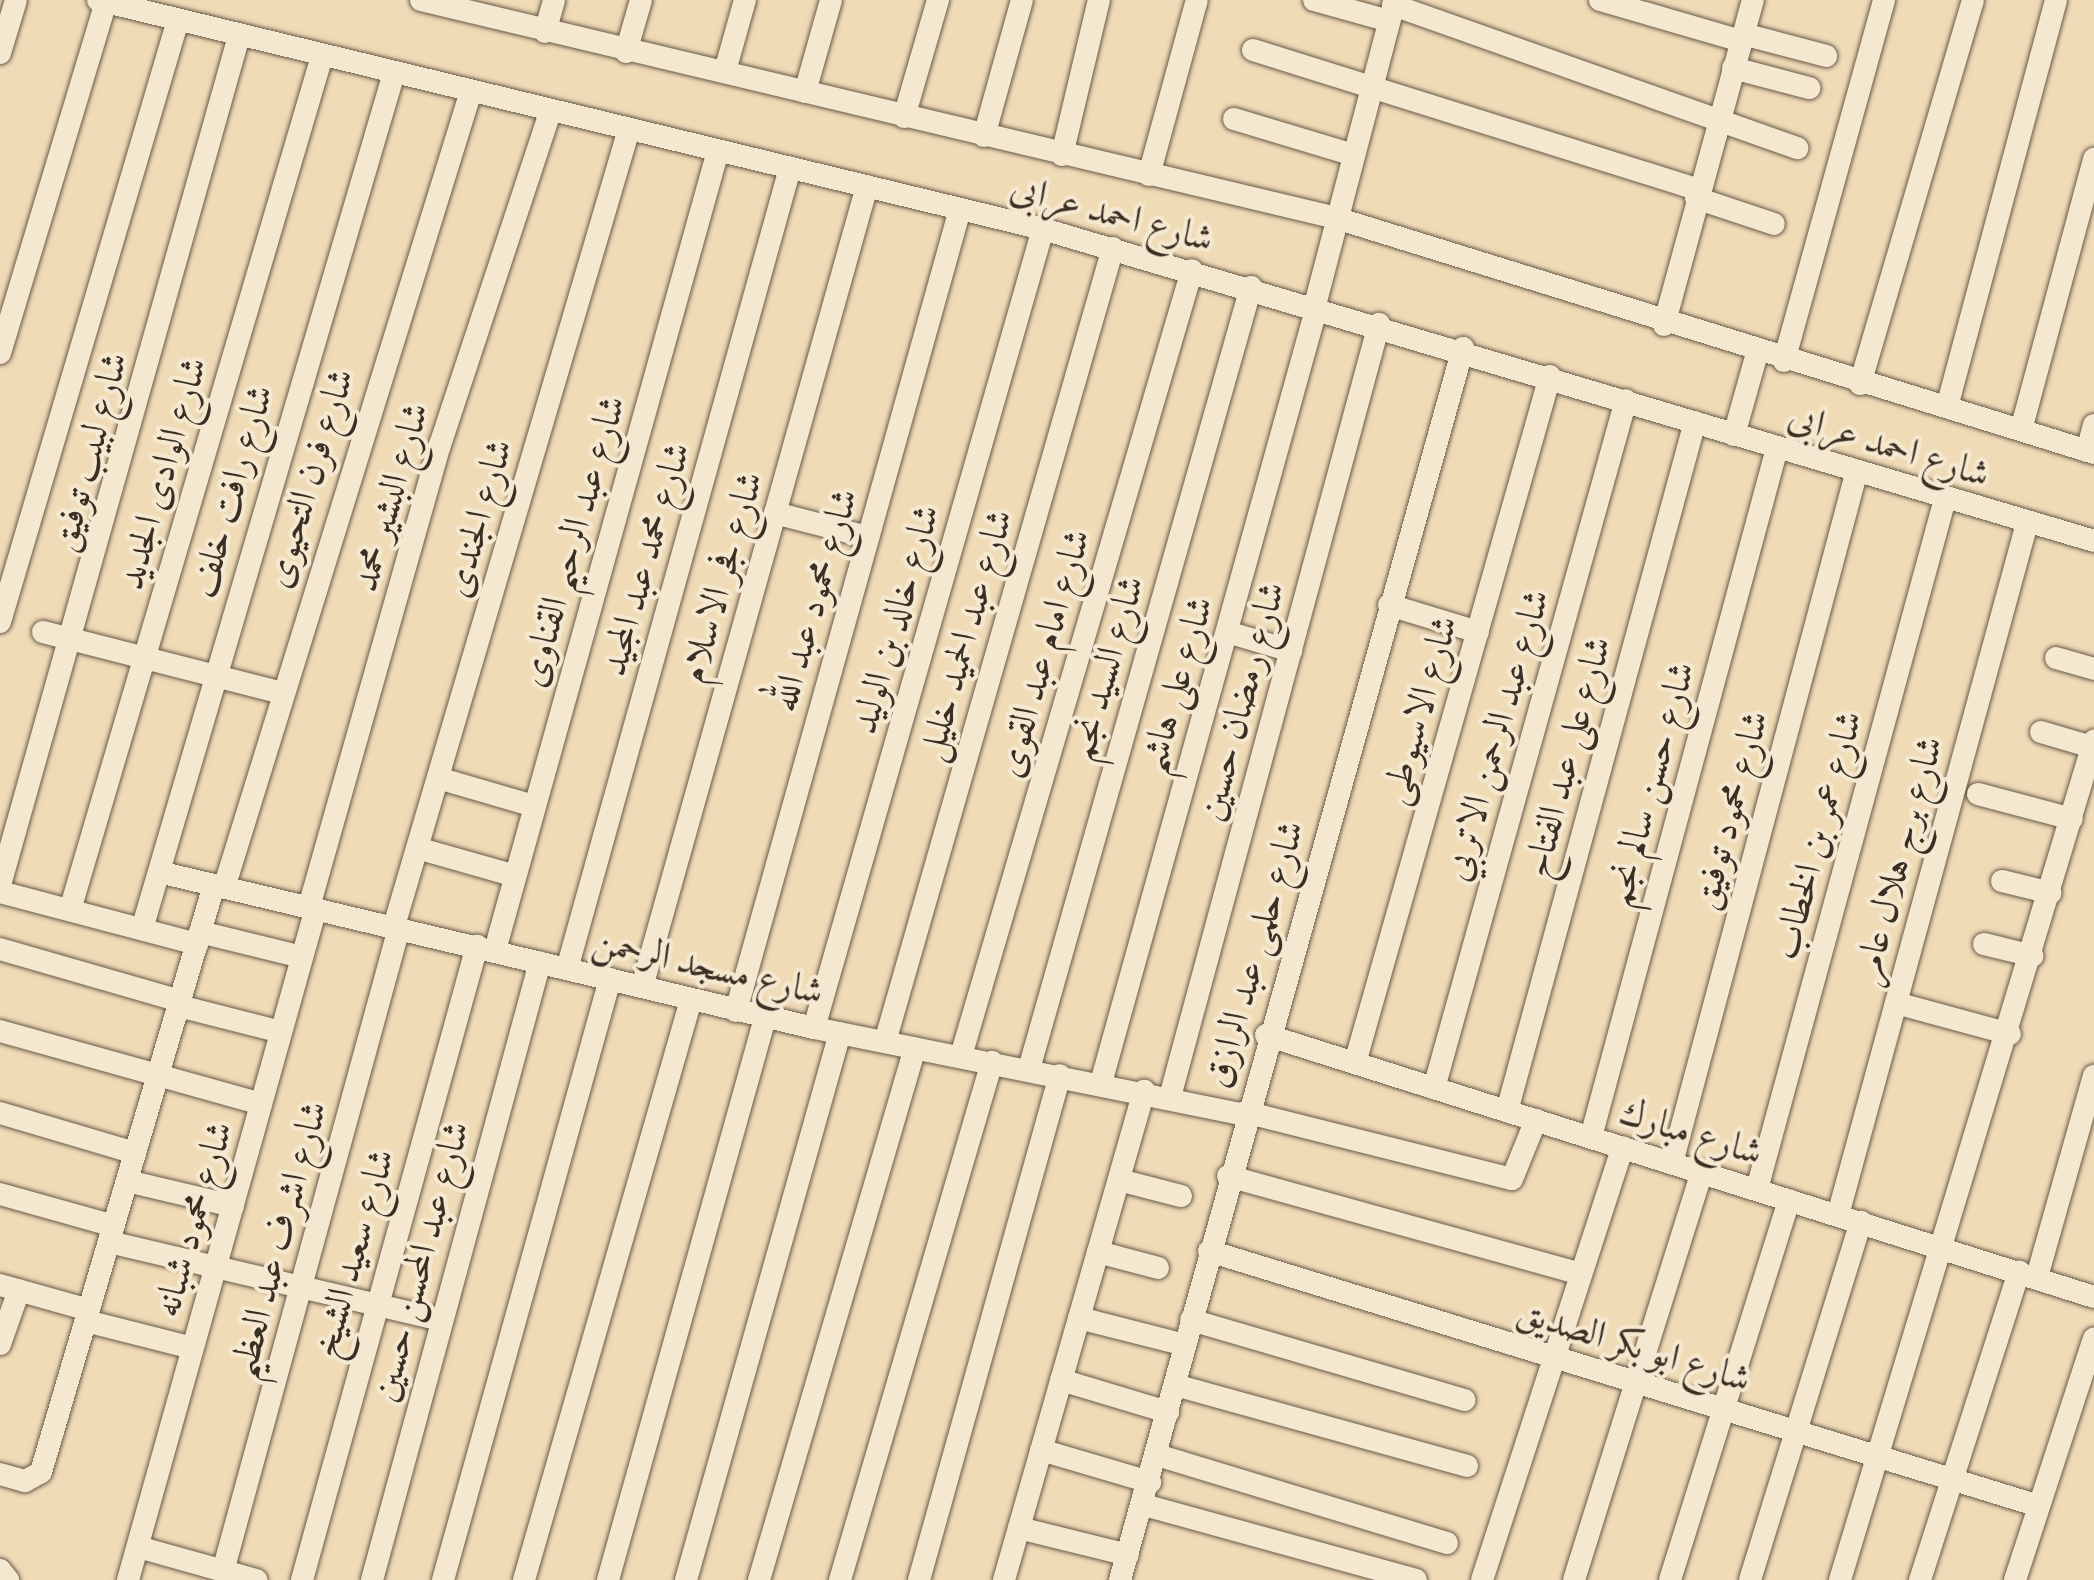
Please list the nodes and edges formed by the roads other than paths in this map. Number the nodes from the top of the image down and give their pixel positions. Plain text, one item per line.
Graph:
1 (16, 0) edge
2 (421, 0) edge
3 (554, 0) edge
4 (641, 0) edge
5 (745, 0) edge
6 (831, 0) edge
7 (938, 0) edge
8 (1022, 0) edge
9 (1100, 0) edge
10 (1197, 0) edge
11 (1314, 0) edge
12 (1600, 0) edge
13 (1752, 0) edge
14 (1884, 0) edge
15 (1973, 0) edge
16 (2056, 0) edge
17 (102, 1) edge
18 (468, 6) edge
19 (1392, 9) edge
20 (178, 20) junction
21 (545, 32) junction
22 (239, 36) junction
23 (1742, 37) junction
24 (1253, 50) dead end
25 (626, 52) junction
26 (0, 54) edge
27 (322, 56) junction
28 (1826, 56) dead end
29 (1733, 68) junction
30 (725, 72) junction
31 (394, 73) junction
32 (1372, 86) junction
33 (1810, 88) dead end
34 (470, 91) junction
35 (806, 92) junction
36 (551, 110) junction
37 (904, 116) junction
38 (1234, 119) dead end
39 (1718, 122) junction
40 (629, 129) junction
41 (984, 136) junction
42 (1797, 148) dead end
43 (718, 151) junction
44 (1062, 154) junction
45 (1354, 154) junction
46 (2094, 159) edge
47 (790, 168) junction
48 (1149, 175) junction
49 (867, 186) junction
50 (1698, 194) junction
51 (960, 208) junction
52 (1336, 218) junction
53 (1774, 224) dead end
54 (1043, 229) junction
55 (1113, 248) junction
56 (1192, 270) junction
57 (1251, 287) junction
58 (1316, 306) junction
59 (1379, 324) junction
60 (1664, 325) junction
61 (1462, 348) junction
62 (0, 352) edge
63 (1758, 353) junction
64 (1784, 361) junction
65 (1550, 376) junction
66 (1860, 384) junction
67 (1626, 400) junction
68 (1947, 407) junction
69 (1695, 422) junction
70 (2094, 425) edge
71 (2021, 430) junction
72 (1734, 435) junction
73 (1777, 448) junction
74 (2090, 452) edge
75 (1856, 474) junction
76 (1945, 500) junction
77 (775, 513) junction
78 (2026, 522) junction
79 (868, 537) junction
80 (2094, 541) edge
81 (1389, 605) junction
82 (0, 622) edge
83 (44, 632) dead end
84 (1227, 632) junction
85 (1478, 632) junction
86 (74, 641) junction
87 (1291, 651) junction
88 (2056, 658) dead end
89 (144, 660) junction
90 (2094, 669) edge
91 (214, 677) junction
92 (282, 693) junction
93 (2041, 732) dead end
94 (2093, 744) edge
95 (438, 778) junction
96 (1978, 794) dead end
97 (534, 806) junction
98 (2072, 819) junction
99 (417, 848) junction
100 (159, 872) junction
101 (515, 876) junction
102 (2002, 880) dead end
103 (219, 886) junction
104 (0, 888) edge
105 (2050, 893) junction
106 (312, 908) junction
107 (70, 910) junction
108 (397, 927) junction
109 (142, 930) junction
110 (198, 938) junction
111 (1984, 944) dead end
112 (486, 948) junction
113 (0, 949) edge
114 (2032, 956) junction
115 (302, 958) junction
116 (540, 962) junction
117 (567, 968) junction
118 (610, 979) junction
119 (642, 988) junction
120 (691, 1000) junction
121 (1896, 1002) junction
122 (179, 1003) junction
123 (736, 1011) junction
124 (765, 1018) junction
125 (814, 1028) junction
126 (0, 1031) edge
127 (282, 1032) junction
128 (840, 1034) junction
129 (2010, 1034) junction
130 (1266, 1035) junction
131 (885, 1042) junction
132 (915, 1048) junction
133 (961, 1056) junction
134 (992, 1062) junction
135 (1356, 1063) junction
136 (1029, 1069) junction
137 (1060, 1075) junction
138 (2094, 1076) edge
139 (158, 1077) junction
140 (1101, 1083) junction
141 (1434, 1088) junction
142 (1144, 1092) junction
143 (1170, 1097) junction
144 (261, 1104) junction
145 (1507, 1111) junction
146 (0, 1113) edge
147 (1245, 1114) junction
148 (1536, 1120) junction
149 (1592, 1137) junction
150 (1622, 1147) junction
151 (135, 1153) junction
152 (1672, 1163) junction
153 (1702, 1172) junction
154 (1228, 1176) junction
155 (1119, 1180) junction
156 (127, 1182) junction
157 (1757, 1190) junction
158 (0, 1194) edge
159 (1181, 1196) dead end
160 (1789, 1200) junction
161 (233, 1206) junction
162 (1838, 1215) junction
163 (1861, 1222) junction
164 (111, 1234) junction
165 (1945, 1249) junction
166 (1209, 1251) junction
167 (1098, 1252) junction
168 (216, 1265) junction
169 (1158, 1268) dead end
170 (1582, 1274) junction
171 (2028, 1274) junction
172 (302, 1284) junction
173 (9, 1287) edge
174 (2094, 1297) edge
175 (374, 1303) junction
176 (88, 1316) junction
177 (1080, 1318) junction
178 (437, 1319) junction
179 (1191, 1320) junction
180 (2094, 1339) edge
181 (0, 1344) edge
182 (1185, 1346) junction
183 (194, 1348) junction
184 (1554, 1357) junction
185 (1061, 1380) junction
186 (1636, 1382) junction
187 (1174, 1385) junction
188 (1465, 1400) dead end
189 (1724, 1409) junction
190 (1168, 1412) junction
191 (1796, 1432) junction
192 (1041, 1450) junction
193 (1157, 1455) junction
194 (1879, 1457) junction
195 (1467, 1466) dead end
196 (0, 1474) edge
197 (1952, 1480) junction
198 (1147, 1493) junction
199 (2039, 1506) junction
200 (1019, 1528) junction
201 (1446, 1543) dead end
202 (138, 1548) junction
203 (1128, 1555) junction
204 (0, 1570) edge
205 (223, 1571) junction
206 (8, 1580) edge
207 (128, 1580) edge
208 (256, 1580) edge
209 (302, 1580) edge
210 (372, 1580) edge
211 (444, 1580) edge
212 (524, 1580) edge
213 (608, 1580) edge
214 (686, 1580) edge
215 (759, 1580) edge
216 (840, 1580) edge
217 (919, 1580) edge
218 (1004, 1580) edge
219 (1120, 1580) edge
220 (1416, 1580) edge
221 (1482, 1580) edge
222 (1574, 1580) edge
223 (1670, 1580) edge
224 (1750, 1580) edge
225 (1840, 1580) edge
226 (1920, 1580) edge
227 (2015, 1580) edge

1 - 26 street
2 - 18 street, شارع احمد عرابى
3 - 21 street
4 - 25 street
5 - 30 street
6 - 35 street
7 - 37 street
8 - 41 street
9 - 44 street
10 - 48 street
11 - 19 street
12 - 23 street
13 - 23 street
14 - 64 street
15 - 66 street
16 - 68 street
17 - 20 street, شارع احمد عرابى
17 - 62 street
18 - 21 street, شارع احمد عرابى
19 - 32 street, شارع على هاشم
19 - 39 street
20 - 22 street, شارع احمد عرابى
20 - 82 street
21 - 25 street, شارع احمد عرابى
22 - 27 street, شارع احمد عرابى
22 - 86 street, شارع لبيب توفيق
23 - 28 street
23 - 29 street
24 - 32 street
25 - 30 street, شارع احمد عرابى
27 - 31 street, شارع احمد عرابى
27 - 89 street, شارع الوادى الجديد
29 - 33 street
29 - 39 street
30 - 35 street, شارع احمد عرابى
31 - 34 street, شارع احمد عرابى
31 - 91 street, شارع رافت خلف
32 - 45 street, شارع على هاشم
32 - 50 street
34 - 36 street, شارع احمد عرابى
34 - 92 street, شارع فرن التحيوى
35 - 37 street, شارع احمد عرابى
36 - 40 street, شارع احمد عرابى
36 - 106 street, شارع البشير محمد
37 - 41 street, شارع احمد عرابى
38 - 45 street
39 - 42 street
39 - 50 street
40 - 43 street, شارع احمد عرابى
40 - 95 street, شارع الجندى
41 - 44 street, شارع احمد عرابى
43 - 47 street, شارع احمد عرابى
43 - 97 street, شارع عبد الرحيم القناوى
44 - 48 street, شارع احمد عرابى
45 - 52 street, شارع على هاشم
46 - 71 street
47 - 49 street, شارع احمد عرابى
47 - 117 street, شارع محمد عبد المجيد
48 - 52 street, شارع احمد عرابى
49 - 51 street, شارع احمد عرابى
49 - 77 street, شارع فجر الاسلام
50 - 53 street
50 - 60 street
51 - 54 street, شارع احمد عرابى
51 - 79 street, شارع محمود عبد الله
52 - 58 street, شارع على هاشم
52 - 60 street, شارع احمد عرابى
54 - 55 street, شارع احمد عرابى
54 - 125 street, شارع خالد بن الوليد
55 - 56 street, شارع احمد عرابى
55 - 131 street, شارع عبد الحميد خليل
56 - 57 street, شارع احمد عرابى
56 - 133 street, شارع امام عبد القوى
57 - 58 street, شارع احمد عرابى
57 - 136 street, شارع السيد نجم
58 - 59 street, شارع احمد عرابى
58 - 84 street, شارع على هاشم
59 - 61 street, شارع احمد عرابى
59 - 87 street, شارع رمضان حسين
60 - 63 street, شارع احمد عرابى
61 - 65 street, شارع احمد عرابى
61 - 81 street, شارع حلمى عبد الرازق
63 - 64 street, شارع احمد عرابى
63 - 72 street
64 - 66 street, شارع احمد عرابى
65 - 67 street, شارع احمد عرابى
65 - 85 street, شارع الاسيوطى
66 - 68 street, شارع احمد عرابى
67 - 69 street, شارع احمد عرابى
67 - 141 street, شارع عبد الرحمن الاتربي
68 - 71 street, شارع احمد عرابى
69 - 72 street, شارع احمد عرابى
69 - 145 street, شارع على عبد الفتاح
70 - 74 street
71 - 74 street, شارع احمد عرابى
72 - 73 street, شارع احمد عرابى
73 - 75 street, شارع احمد عرابى
73 - 149 street, شارع حسن سالم نجم
75 - 76 street, شارع احمد عرابى
75 - 152 street, شارع محمود توفيق
76 - 78 street, شارع احمد عرابى
76 - 157 street, شارع عمر بن الخطاب
77 - 79 street
77 - 119 street, شارع فجر الاسلام
78 - 80 street, شارع احمد عرابى
78 - 121 street, شارع برج هلال عامر
79 - 123 street, شارع محمود عبد الله
81 - 85 street
81 - 130 street, شارع حلمى عبد الرازق
83 - 86 street
84 - 87 street
84 - 140 street, شارع على هاشم
85 - 135 street, شارع الاسيوطى
86 - 89 street
86 - 104 street, شارع لبيب توفيق
87 - 143 street, شارع رمضان حسين
88 - 90 street
89 - 91 street
89 - 107 street, شارع الوادى الجديد
91 - 92 street
91 - 100 street, شارع رافت خلف
92 - 103 street, شارع فرن التحيوى
93 - 94 street
94 - 98 street
95 - 97 street
95 - 99 street, شارع الجندى
96 - 98 street
97 - 101 street, شارع عبد الرحيم القناوى
98 - 105 street
99 - 101 street
99 - 108 street, شارع الجندى
100 - 103 street, شارع مسجد الرحمن
100 - 109 street, شارع رافت خلف
101 - 112 street, شارع عبد الرحيم القناوى
102 - 105 street
103 - 106 street, شارع مسجد الرحمن
103 - 110 street, شارع فرن التحيوى
104 - 107 street
105 - 114 street
106 - 108 street, شارع مسجد الرحمن
106 - 115 street, شارع محمود شبانه
107 - 109 street
108 - 112 street, شارع مسجد الرحمن
108 - 172 street, شارع اشرف عبد العظيم
109 - 110 street
110 - 115 street
110 - 122 street, شارع فرن التحيوى
111 - 114 street
112 - 116 street, شارع مسجد الرحمن
112 - 175 street, شارع سعيد الشيخ
113 - 122 street
114 - 129 street
115 - 127 street, شارع محمود شبانه
116 - 117 street, شارع مسجد الرحمن
116 - 178 street, شارع عبد المحسن حسين
117 - 118 street, شارع مسجد الرحمن
118 - 119 street, شارع مسجد الرحمن
118 - 211 street
119 - 120 street, شارع مسجد الرحمن
120 - 123 street, شارع مسجد الرحمن
120 - 212 street
121 - 129 street
121 - 162 street, شارع برج هلال عامر
122 - 127 street
122 - 139 street, شارع فرن التحيوى
123 - 124 street, شارع مسجد الرحمن
124 - 125 street, شارع مسجد الرحمن
124 - 213 street
125 - 128 street, شارع مسجد الرحمن
126 - 139 street
127 - 144 street, شارع محمود شبانه
128 - 131 street, شارع مسجد الرحمن
128 - 214 street
129 - 165 street
130 - 135 street, شارع مبارك
130 - 147 street, شارع حلمى عبد الرازق
131 - 132 street, شارع مسجد الرحمن
132 - 133 street, شارع مسجد الرحمن
132 - 215 street
133 - 134 street, شارع مسجد الرحمن
134 - 136 street, شارع مسجد الرحمن
134 - 216 street
135 - 141 street, شارع مبارك
136 - 137 street, شارع مسجد الرحمن
137 - 140 street, شارع مسجد الرحمن
137 - 217 street
138 - 171 street
139 - 144 street
139 - 151 street, شارع فرن التحيوى
140 - 142 street, شارع مسجد الرحمن
141 - 145 street, شارع مبارك
142 - 143 street, شارع مسجد الرحمن
142 - 155 street
143 - 147 street, شارع مسجد الرحمن
144 - 161 street, شارع محمود شبانه
145 - 148 street, شارع مبارك
146 - 151 street
147 - 148 street, شارع مسجد الرحمن
147 - 154 street, شارع حلمى عبد الرازق
148 - 149 street, شارع مبارك
149 - 150 street, شارع مبارك
150 - 152 street, شارع مبارك
150 - 170 street
151 - 156 street, شارع فرن التحيوى
152 - 153 street, شارع مبارك
153 - 157 street, شارع مبارك
153 - 186 street
154 - 166 street, شارع حلمى عبد الرازق
154 - 170 street
155 - 159 street
155 - 167 street
156 - 161 street
156 - 164 street, شارع فرن التحيوى
157 - 160 street, شارع مبارك
158 - 164 street
160 - 162 street, شارع مبارك
160 - 189 street
161 - 168 street, شارع محمود شبانه
162 - 163 street, شارع مبارك
163 - 165 street, شارع مبارك
163 - 191 street
164 - 168 street
164 - 176 street, شارع فرن التحيوى
165 - 171 street, شارع مبارك
165 - 194 street
166 - 179 street, شارع حلمى عبد الرازق
166 - 184 street, شارع ابو بكر الصديق
167 - 169 street
167 - 177 street
168 - 172 street
168 - 183 street, شارع محمود شبانه
170 - 184 street
171 - 174 street, شارع مبارك
171 - 197 street
172 - 175 street
172 - 205 street, شارع اشرف عبد العظيم
173 - 176 street
173 - 181 street
175 - 178 street
175 - 209 street, شارع سعيد الشيخ
176 - 183 street
176 - 196 street, شارع فرن التحيوى
177 - 182 street
177 - 185 street
178 - 210 street, شارع عبد المحسن حسين
179 - 182 street, شارع حلمى عبد الرازق
179 - 188 street
180 - 199 street
182 - 187 street, شارع حلمى عبد الرازق
183 - 202 street, شارع محمود شبانه
184 - 186 street, شارع ابو بكر الصديق
184 - 221 street
185 - 190 street
185 - 192 street
186 - 189 street, شارع ابو بكر الصديق
186 - 222 street
187 - 190 street, شارع حلمى عبد الرازق
187 - 195 street
189 - 191 street, شارع ابو بكر الصديق
189 - 223 street
190 - 193 street, شارع حلمى عبد الرازق
191 - 194 street, شارع ابو بكر الصديق
191 - 224 street
192 - 198 street
192 - 200 street
193 - 198 street, شارع حلمى عبد الرازق
193 - 201 street
194 - 197 street, شارع ابو بكر الصديق
194 - 225 street
197 - 199 street, شارع ابو بكر الصديق
197 - 226 street
198 - 203 street, شارع حلمى عبد الرازق
198 - 220 street
199 - 227 street
200 - 203 street
200 - 218 street
202 - 205 street
202 - 207 street, شارع محمود شبانه
203 - 219 street, شارع حلمى عبد الرازق
204 - 206 street
205 - 208 street

